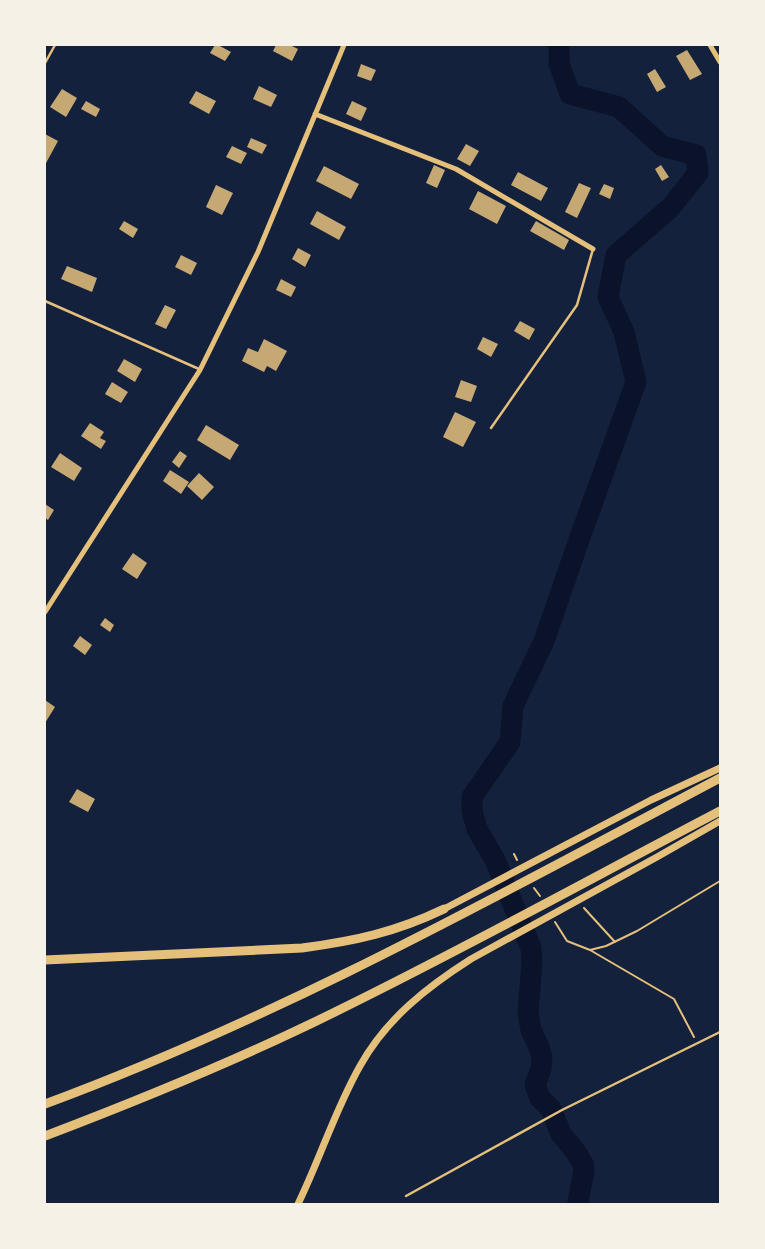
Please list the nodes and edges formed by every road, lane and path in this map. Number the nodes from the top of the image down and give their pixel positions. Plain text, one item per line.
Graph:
1 (55, 45) edge
2 (344, 45) edge
3 (710, 45) edge
4 (720, 62) edge
5 (45, 64) edge
6 (315, 114) junction
7 (594, 249) joint
8 (45, 301) edge
9 (200, 370) junction
10 (491, 428) dead end
11 (45, 612) edge
12 (720, 768) edge
13 (720, 778) edge
14 (720, 811) edge
15 (720, 821) edge
16 (514, 854) dead end
17 (518, 862) dead end
18 (720, 881) edge
19 (533, 886) dead end
20 (543, 902) dead end
21 (581, 904) dead end
22 (444, 908) joint
23 (553, 917) dead end
24 (615, 942) junction
25 (590, 950) junction
26 (45, 960) edge
27 (720, 1032) edge
28 (698, 1044) junction
29 (45, 1104) edge
30 (45, 1136) edge
31 (406, 1196) dead end
32 (298, 1204) edge

1 - 5 lane
2 - 6 street
3 - 4 street
6 - 7 street
6 - 9 street
7 - 10 lane
8 - 9 lane
9 - 11 street
12 - 22 main road
13 - 29 highway
14 - 30 highway
15 - 32 main road
16 - 17 path
18 - 24 path
19 - 20 path
21 - 24 path
22 - 26 highway
23 - 25 path
24 - 25 path
25 - 28 path
27 - 28 lane
28 - 31 lane

